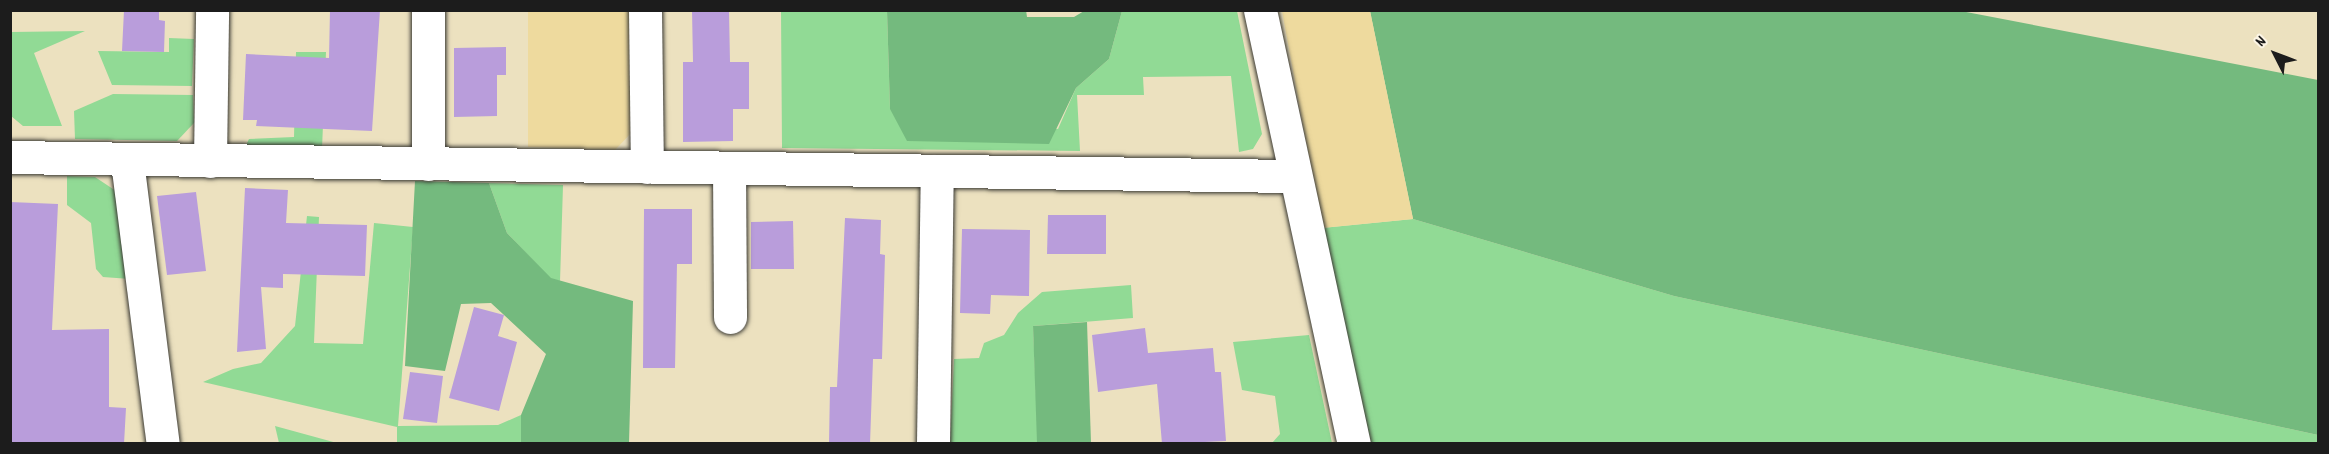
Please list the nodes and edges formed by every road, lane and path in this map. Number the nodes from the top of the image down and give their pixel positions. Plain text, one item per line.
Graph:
1 (212, 10) edge
2 (428, 10) edge
3 (645, 10) edge
4 (1260, 10) edge
5 (10, 157) edge
6 (127, 161) junction
7 (210, 161) junction
8 (428, 164) junction
9 (647, 167) junction
10 (729, 168) junction
11 (937, 171) junction
12 (1294, 176) junction
13 (730, 317) dead end
14 (933, 443) edge
15 (163, 444) edge
16 (1354, 444) edge

1 - 7 street
2 - 8 street
3 - 9 street
4 - 12 street
5 - 6 street
6 - 7 street
6 - 15 street
7 - 8 street
8 - 9 street
9 - 10 street
10 - 11 street
10 - 13 street
11 - 12 street
11 - 14 street
12 - 16 street

